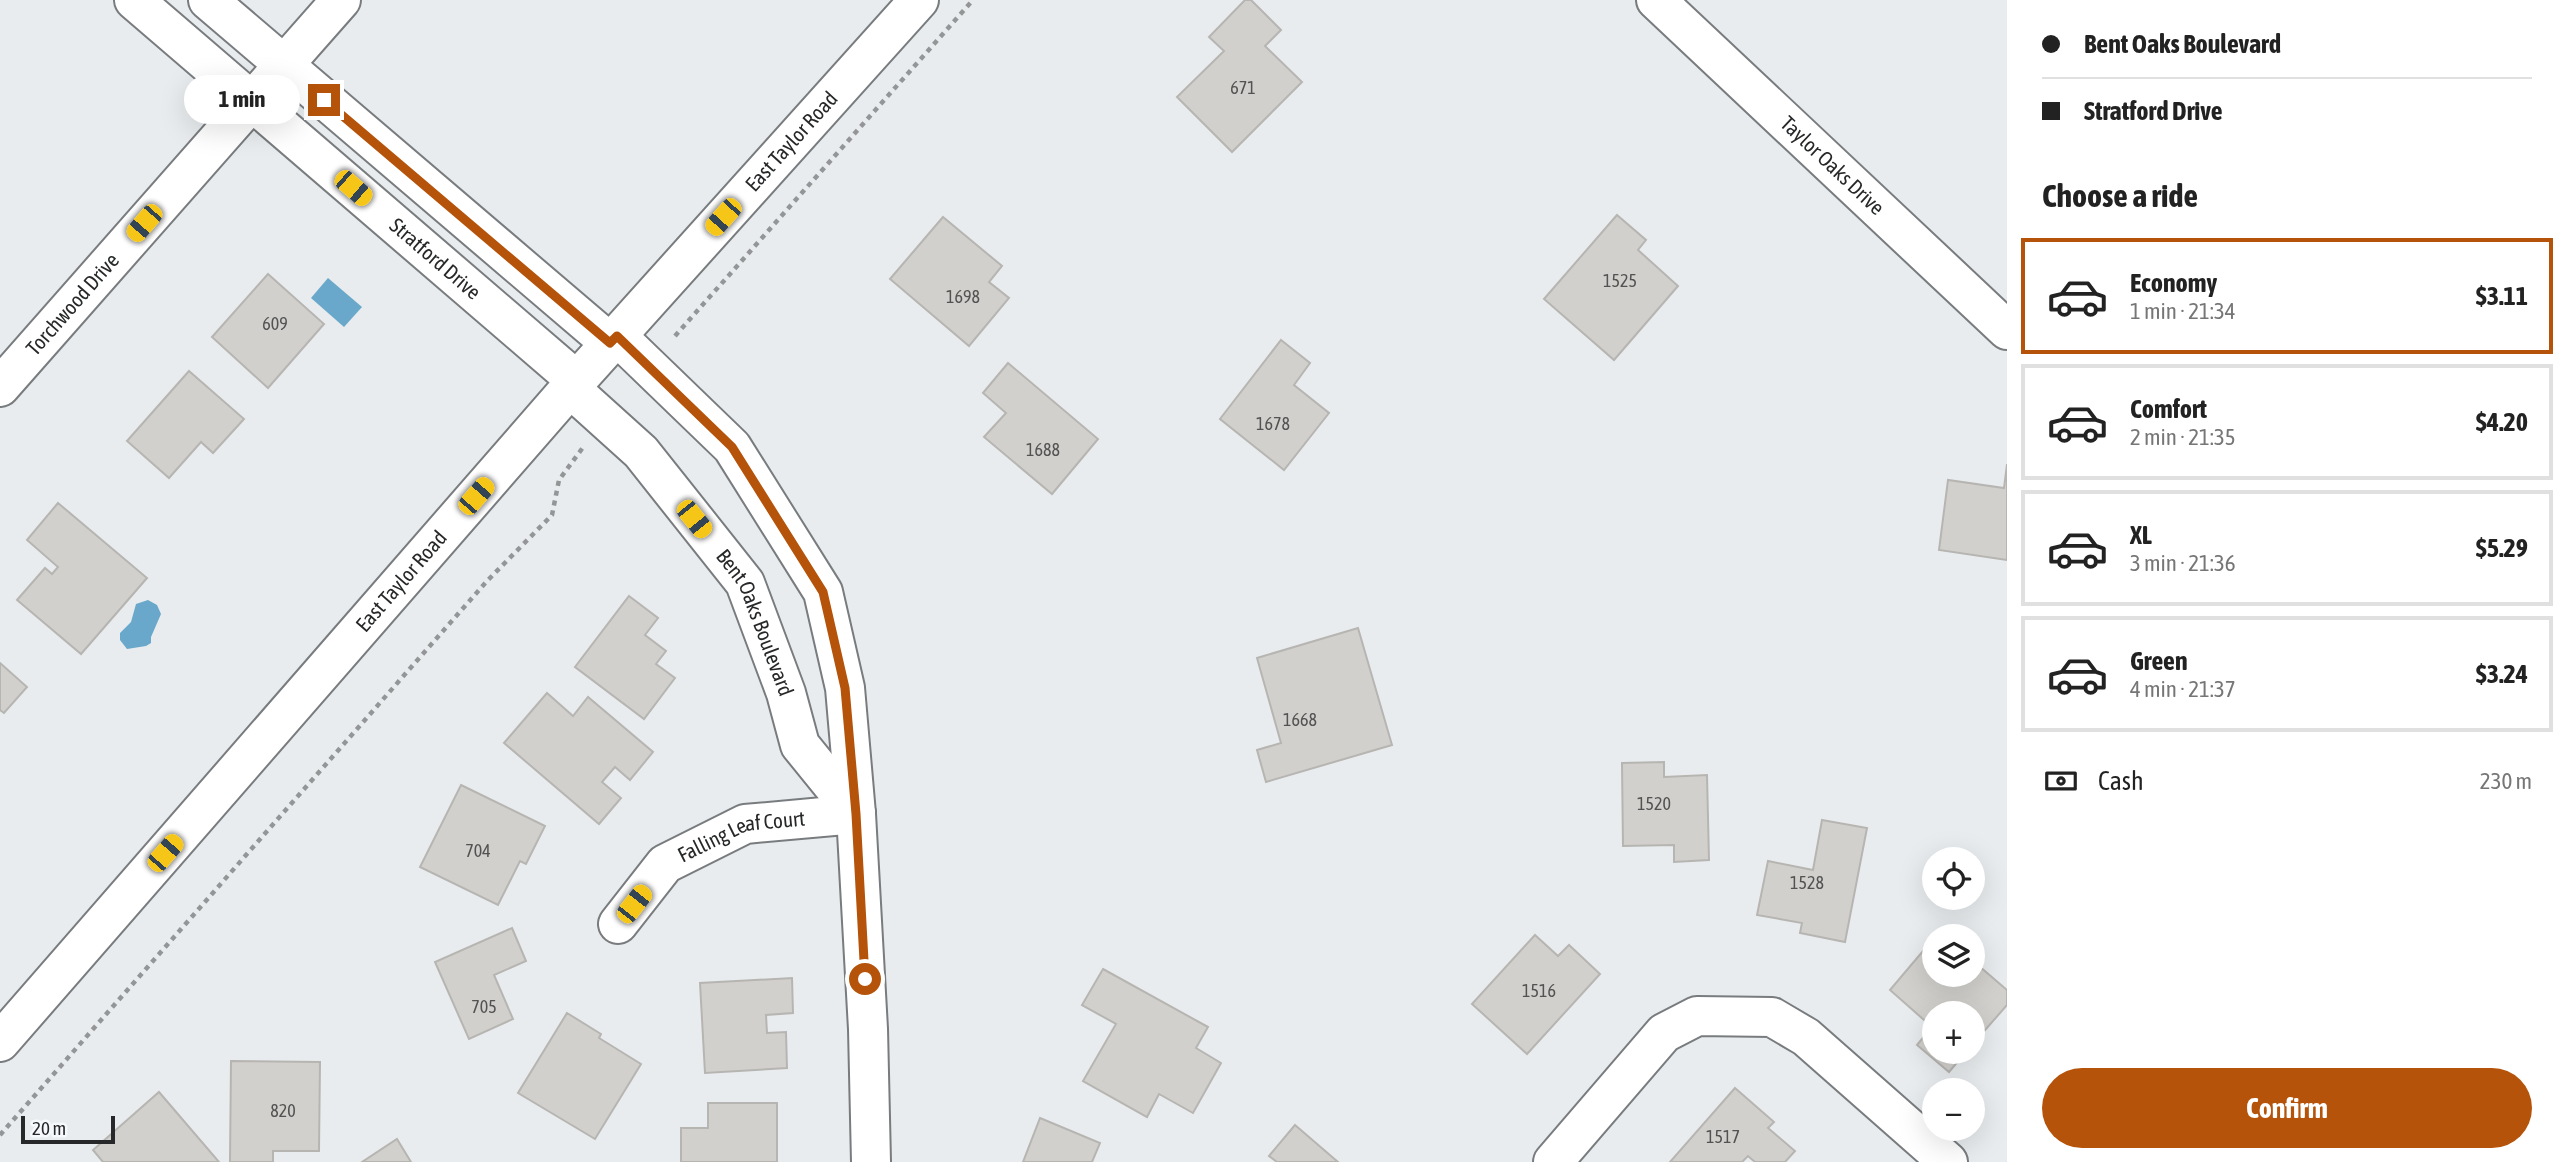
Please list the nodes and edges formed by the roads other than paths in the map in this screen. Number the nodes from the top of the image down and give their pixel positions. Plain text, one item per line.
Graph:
1 (134, 0) edge
2 (208, 0) edge
3 (341, 0) edge
4 (919, 0) edge
5 (1656, 0) edge
6 (283, 65) junction
7 (251, 100) junction
8 (2007, 330) edge
9 (614, 339) junction
10 (573, 384) junction
11 (0, 387) edge
12 (856, 814) junction
13 (618, 923) dead end
14 (0, 1042) edge
15 (871, 1162) edge
16 (1553, 1162) edge
17 (1948, 1162) edge

1 - 7 street, Stratford Drive
2 - 6 street
3 - 6 street, Torchwood Drive
4 - 9 street, East Taylor Road
5 - 8 street, Taylor Oaks Drive
6 - 7 street, Torchwood Drive
6 - 9 street
7 - 10 street, Stratford Drive
7 - 11 street, Torchwood Drive
9 - 10 street, East Taylor Road
9 - 12 street
10 - 12 street, Bent Oaks Boulevard
10 - 14 street, East Taylor Road
12 - 13 street, Falling Leaf Court
12 - 15 street
16 - 17 street

